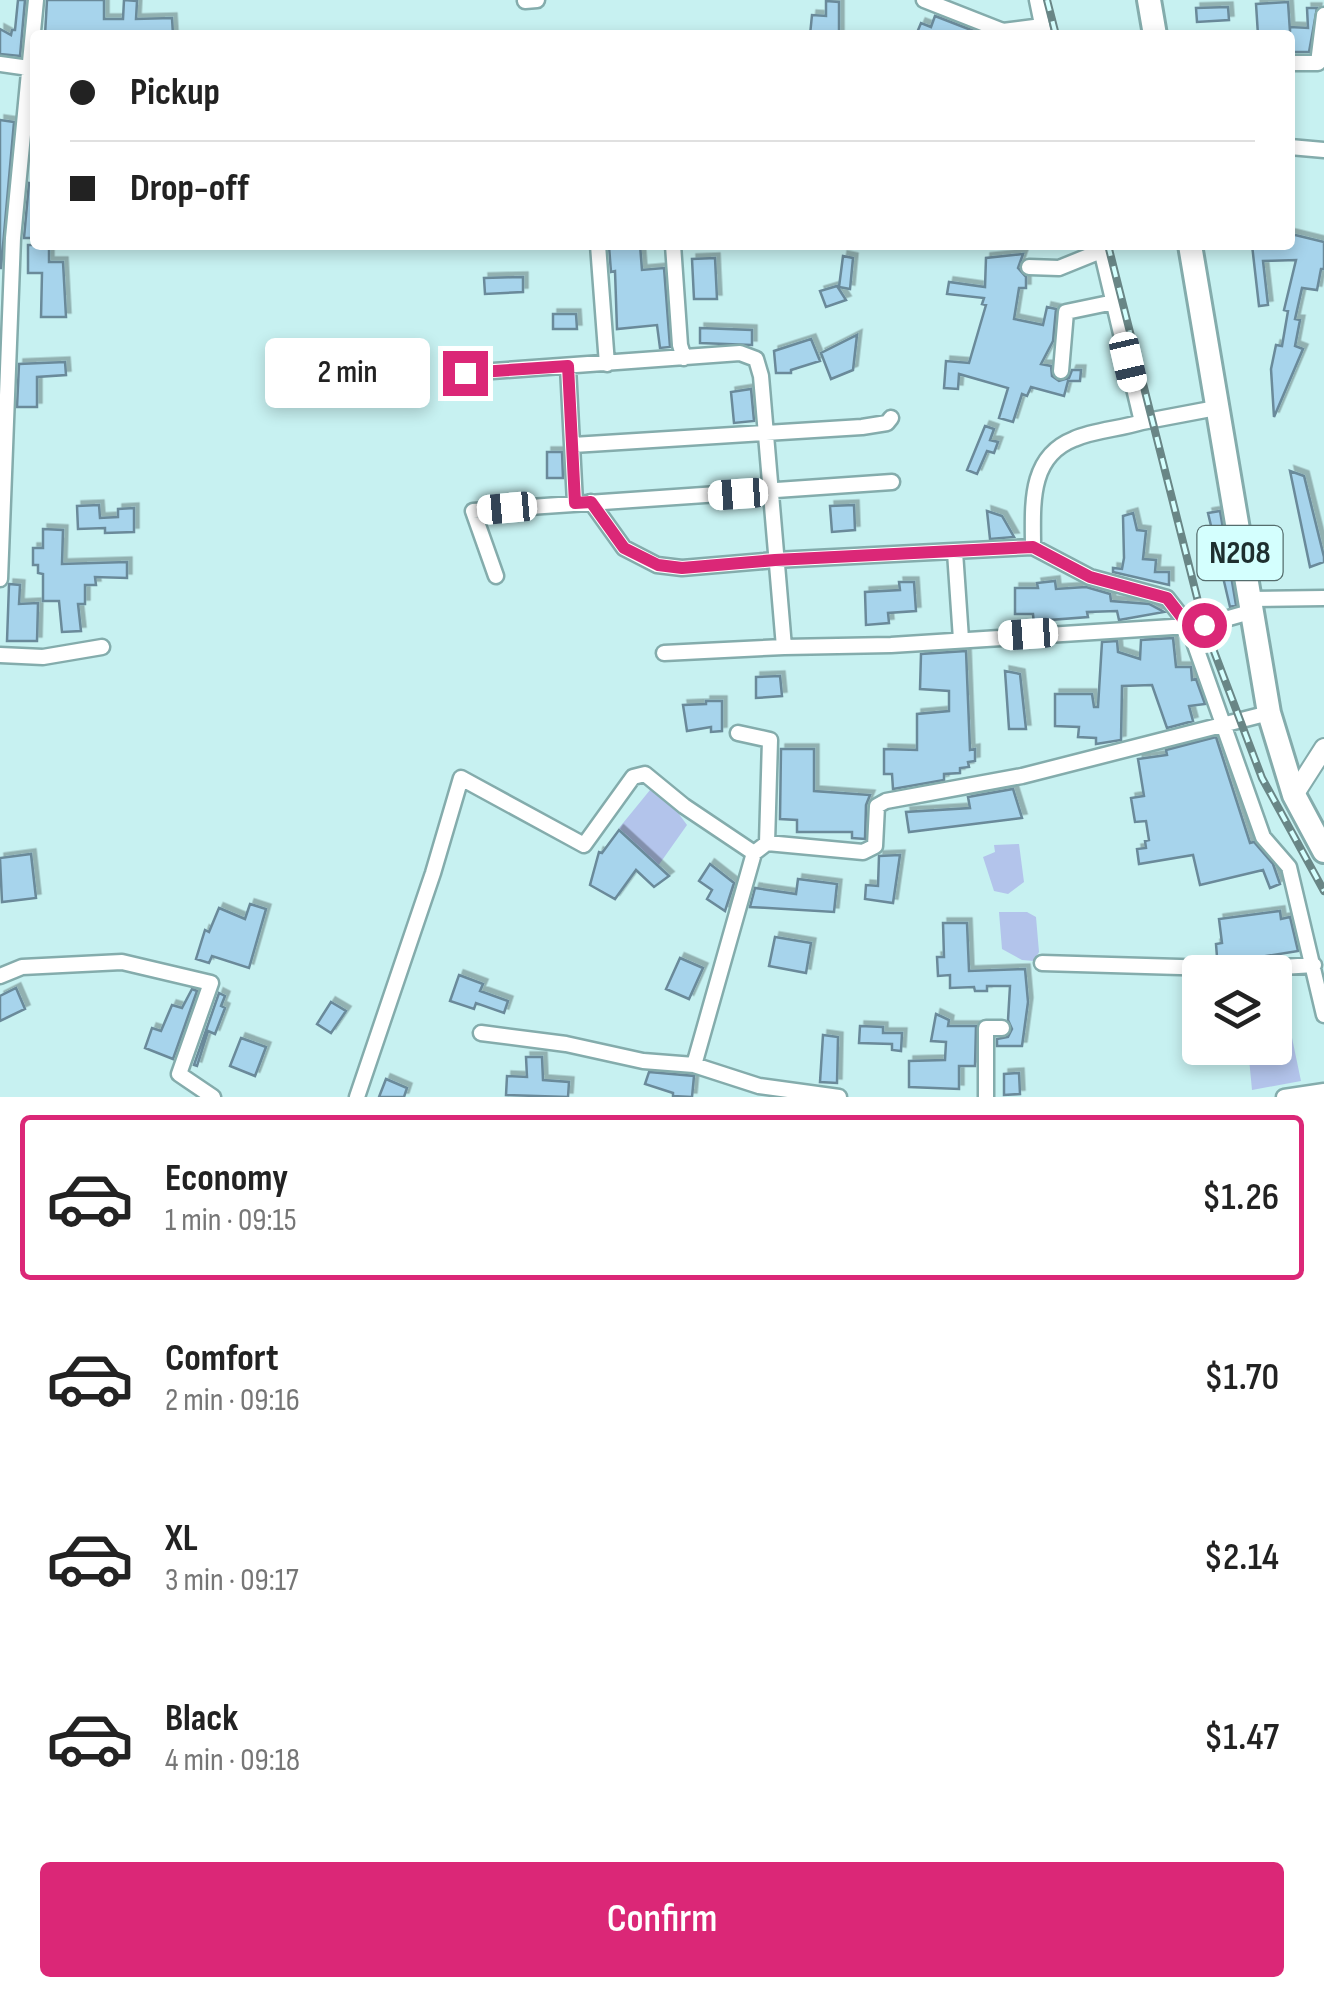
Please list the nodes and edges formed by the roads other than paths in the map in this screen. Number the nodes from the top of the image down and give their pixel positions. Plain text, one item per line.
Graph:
1 (36, 0) edge
2 (537, 0) edge
3 (924, 0) edge
4 (1036, 0) edge
5 (1150, 0) edge
6 (525, 1) edge
7 (1324, 15) edge
8 (34, 30) edge
9 (999, 30) edge
10 (1043, 30) edge
11 (1154, 30) edge
12 (30, 62) edge
13 (1295, 63) edge
14 (0, 64) edge
15 (30, 69) edge
16 (1295, 147) edge
17 (1324, 150) edge
18 (6, 237) edge
19 (598, 250) edge
20 (673, 250) edge
21 (1096, 250) edge
22 (1101, 250) edge
23 (1191, 250) edge
24 (1029, 267) dead end
25 (1114, 302) junction
26 (684, 358) junction
27 (607, 364) junction
28 (568, 366) junction
29 (1061, 371) dead end
30 (465, 373) dead end
31 (1216, 408) junction
32 (3, 418) edge
33 (892, 418) dead end
34 (1142, 422) junction
35 (766, 432) junction
36 (573, 445) junction
37 (892, 482) dead end
38 (769, 492) junction
39 (583, 502) junction
40 (1033, 547) junction
41 (956, 552) junction
42 (775, 560) junction
43 (496, 576) dead end
44 (0, 578) edge
45 (1324, 598) edge
46 (1249, 605) junction
47 (1188, 625) junction
48 (961, 639) junction
49 (102, 647) dead end
50 (784, 647) junction
51 (664, 653) dead end
52 (0, 654) edge
53 (1269, 712) junction
54 (1222, 724) junction
55 (738, 734) dead end
56 (1324, 748) edge
57 (1294, 795) junction
58 (767, 842) junction
59 (1324, 850) edge
60 (754, 853) junction
61 (1042, 963) dead end
62 (1314, 965) junction
63 (0, 976) edge
64 (1324, 1015) edge
65 (1002, 1028) dead end
66 (481, 1033) dead end
67 (694, 1066) junction
68 (1324, 1091) edge
69 (213, 1097) edge
70 (357, 1097) edge
71 (839, 1097) edge
72 (986, 1097) edge
73 (1284, 1097) edge

1 - 8 street
2 - 6 street
3 - 9 street
4 - 10 street
5 - 11 highway
7 - 13 street
12 - 14 street
15 - 18 street
16 - 17 street
18 - 32 street
19 - 27 street
20 - 26 street
21 - 24 street
22 - 25 street
23 - 31 highway, N208
25 - 29 street
25 - 34 street
26 - 27 street
26 - 35 street
27 - 28 street
28 - 30 street
28 - 36 street
31 - 34 street
31 - 46 highway, N208
32 - 44 street
33 - 35 street
34 - 40 street
35 - 36 street
35 - 38 street
36 - 39 street
37 - 38 street
38 - 39 street
38 - 42 street
39 - 42 street
39 - 43 street
40 - 41 street
40 - 47 street
41 - 42 street
41 - 48 street
42 - 50 street
45 - 46 street
46 - 47 street
46 - 53 highway, N208
47 - 48 street
47 - 54 street
48 - 50 street
49 - 52 street
50 - 51 street
53 - 54 street
53 - 57 highway, N208
54 - 58 street
54 - 62 street
55 - 58 street
56 - 57 street
57 - 59 highway, N208
58 - 60 street
60 - 67 street
60 - 70 street
61 - 62 street
62 - 64 street
63 - 69 street
65 - 72 street
66 - 67 street
67 - 71 street
68 - 73 street

